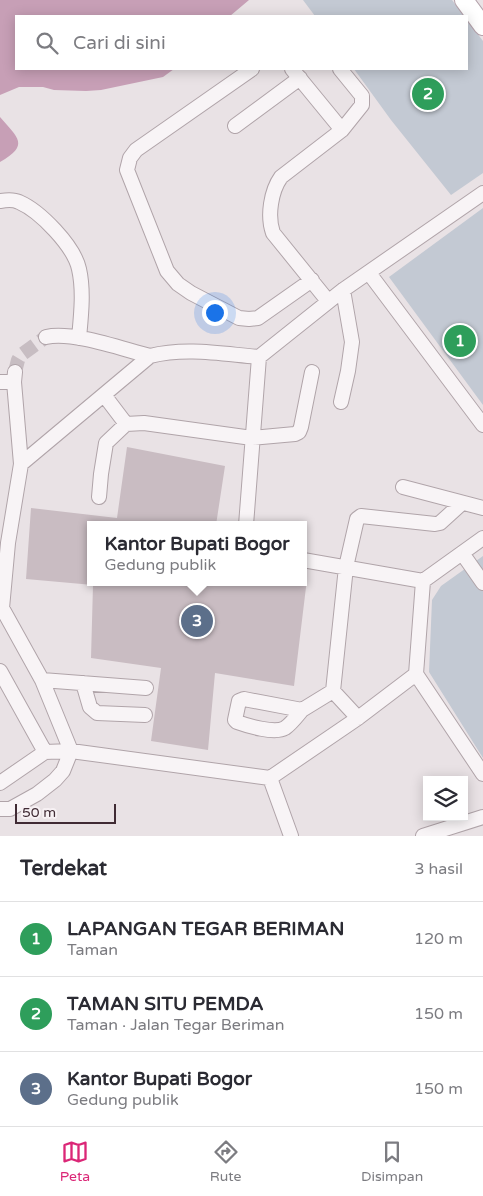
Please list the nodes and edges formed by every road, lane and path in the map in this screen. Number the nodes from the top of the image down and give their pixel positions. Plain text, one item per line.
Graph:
1 (464, 0) edge
2 (483, 26) edge
3 (251, 70) edge
4 (341, 70) edge
5 (296, 73) edge
6 (235, 126) dead end
7 (342, 130) junction
8 (483, 193) edge
9 (0, 201) edge
10 (369, 273) junction
11 (312, 280) junction
12 (343, 290) junction
13 (328, 301) junction
14 (46, 337) tunnel mouth
15 (79, 338) junction
16 (150, 356) junction
17 (259, 357) junction
18 (312, 372) dead end
19 (0, 382) edge
20 (104, 395) junction
21 (342, 402) dead end
22 (126, 424) junction
23 (483, 426) edge
24 (252, 438) junction
25 (21, 464) junction
26 (403, 487) dead end
27 (99, 497) dead end
28 (462, 503) junction
29 (483, 508) edge
30 (246, 521) edge
31 (483, 538) edge
32 (462, 553) junction
33 (307, 561) edge
34 (346, 567) junction
35 (423, 581) junction
36 (483, 583) edge
37 (1, 609) edge
38 (0, 671) edge
39 (416, 674) junction
40 (42, 680) junction
41 (83, 683) junction
42 (146, 688) dead end
43 (332, 690) junction
44 (302, 710) dead end
45 (145, 715) dead end
46 (358, 718) junction
47 (45, 752) junction
48 (71, 752) junction
49 (483, 774) edge
50 (270, 778) junction
51 (0, 783) edge
52 (0, 809) edge
53 (483, 817) edge
54 (446, 832) edge
55 (291, 836) edge
56 (423, 836) edge

1 - 2 main road
3 - 11 street
4 - 7 street
5 - 6 street
5 - 7 street
7 - 11 street
8 - 10 street
9 - 15 street
10 - 12 street
10 - 23 street
11 - 13 street
12 - 13 street
12 - 21 street
13 - 17 street
14 - 15 street
15 - 16 street
16 - 17 street
16 - 20 street
17 - 24 street
18 - 24 street
19 - 25 street
20 - 22 street
20 - 25 street
22 - 24 street
22 - 27 street
24 - 30 street
25 - 37 street
26 - 28 street
28 - 29 street
28 - 34 street
31 - 32 street
32 - 35 street
32 - 36 street
33 - 34 street
34 - 35 street
34 - 43 street
35 - 39 street
37 - 40 street
38 - 47 street
39 - 46 street
39 - 49 street
40 - 41 street
40 - 48 street
41 - 42 street
41 - 45 street
43 - 44 street
43 - 46 street
46 - 50 street
47 - 48 street
47 - 51 street
48 - 50 street
48 - 52 street
50 - 55 street
53 - 54 street
54 - 56 street

